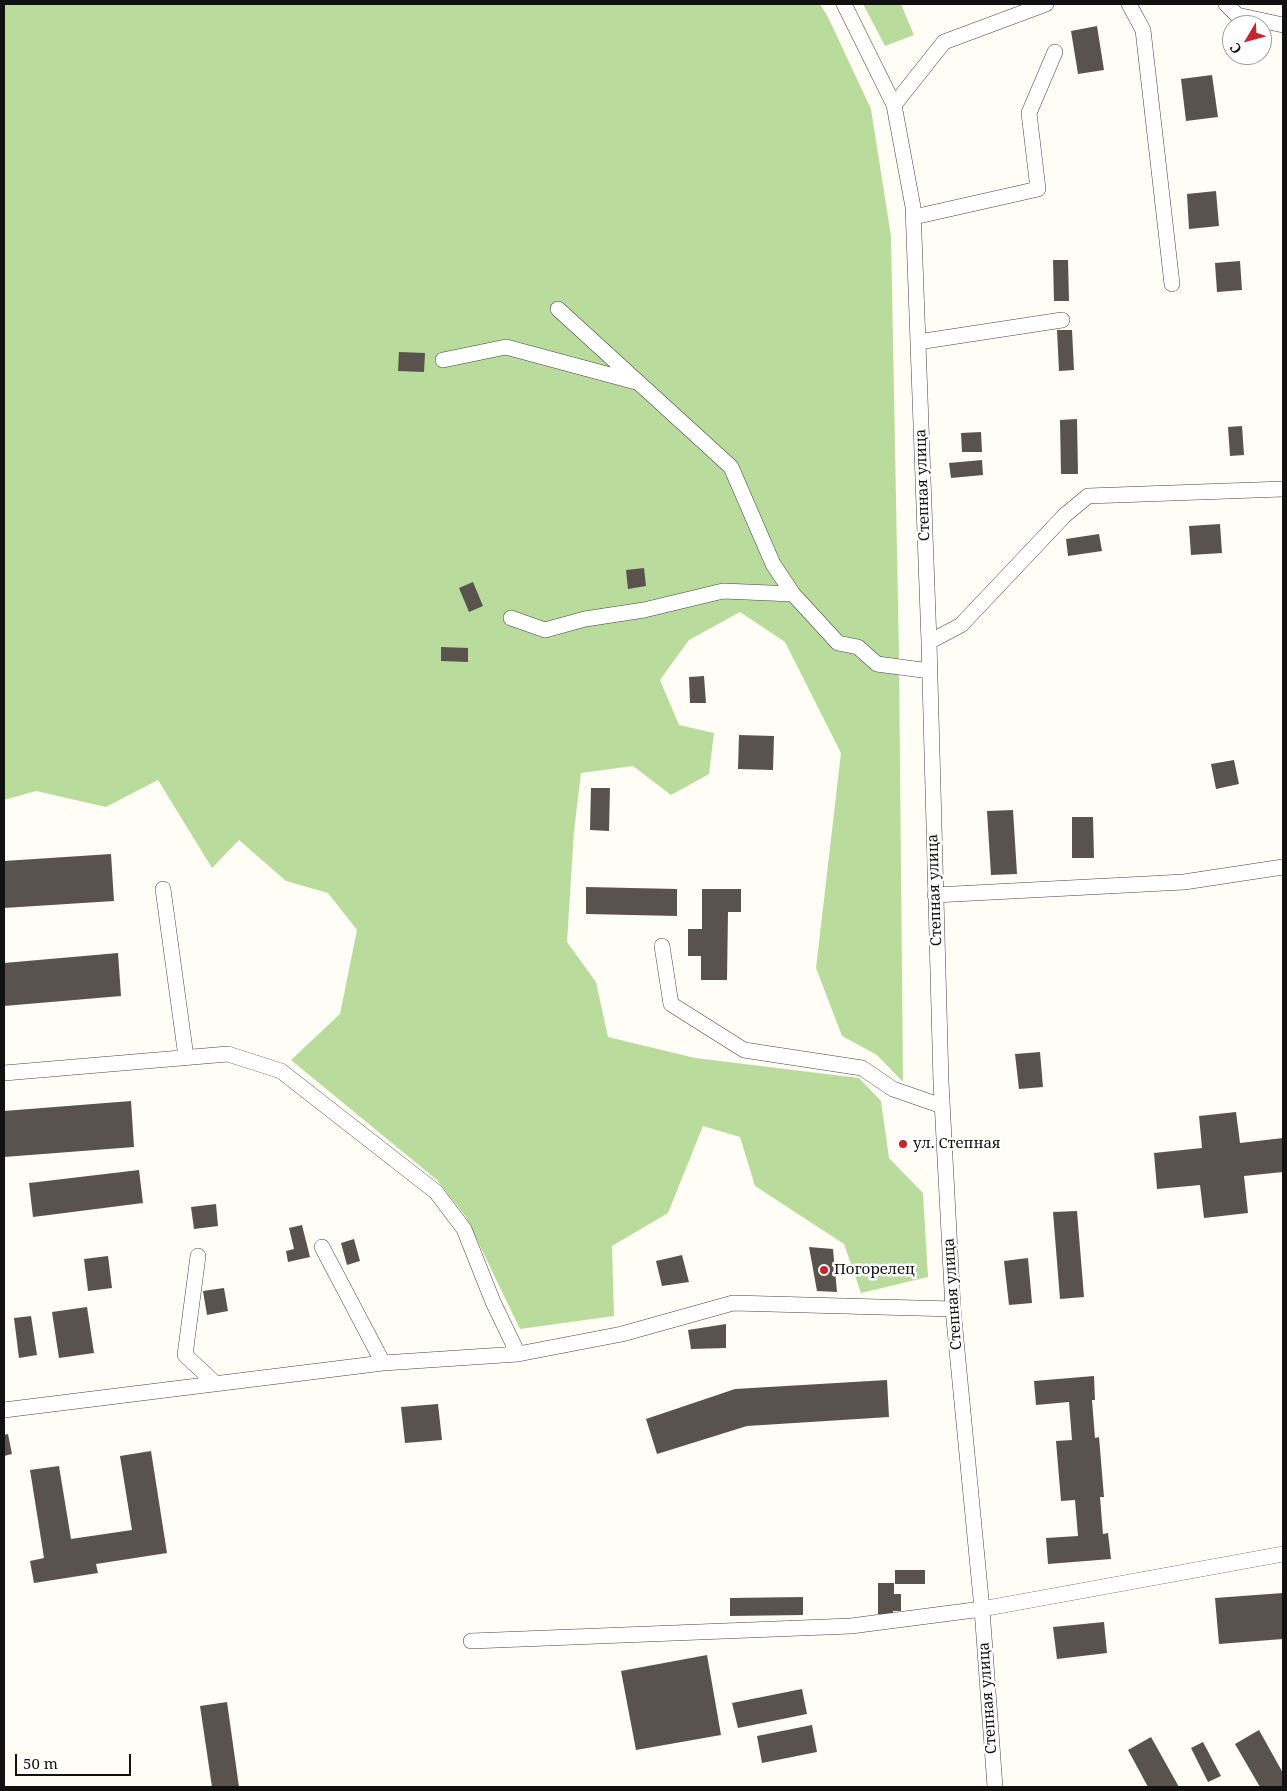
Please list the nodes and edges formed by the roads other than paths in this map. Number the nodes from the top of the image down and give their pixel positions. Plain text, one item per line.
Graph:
1 (844, 4) edge
2 (1046, 4) edge
3 (1129, 4) edge
4 (1226, 4) edge
5 (1283, 25) edge
6 (1056, 52) dead end
7 (894, 105) junction
8 (914, 217) junction
9 (1172, 284) dead end
10 (558, 309) dead end
11 (1062, 320) dead end
12 (918, 342) junction
13 (443, 360) dead end
14 (640, 383) junction
15 (1283, 488) edge
16 (793, 594) junction
17 (511, 618) dead end
18 (929, 642) junction
19 (930, 671) junction
20 (1283, 868) edge
21 (163, 889) dead end
22 (935, 895) junction
23 (662, 946) dead end
24 (186, 1057) junction
25 (4, 1073) edge
26 (942, 1106) junction
27 (322, 1247) dead end
28 (198, 1256) dead end
29 (953, 1309) junction
30 (518, 1354) junction
31 (383, 1363) junction
32 (215, 1383) junction
33 (4, 1410) edge
34 (1283, 1554) edge
35 (982, 1609) junction
36 (471, 1642) dead end
37 (995, 1787) edge

1 - 7 street, Степная улица
2 - 7 street
3 - 9 street
4 - 5 street
6 - 8 street
7 - 8 street, Степная улица
8 - 12 street, Степная улица
10 - 14 street
11 - 12 street
12 - 18 street, Степная улица
13 - 14 street
14 - 16 street
15 - 18 street
16 - 17 street
16 - 19 street
18 - 19 street, Степная улица
19 - 22 street, Степная улица
20 - 22 street
21 - 24 street
22 - 26 street, Степная улица
23 - 26 street
24 - 25 street
24 - 30 street
26 - 29 street, Степная улица
27 - 31 street
28 - 32 street
29 - 30 street
29 - 35 street, Степная улица
30 - 31 street
31 - 32 street
32 - 33 street
34 - 35 street
35 - 36 street
35 - 37 street, Степная улица

